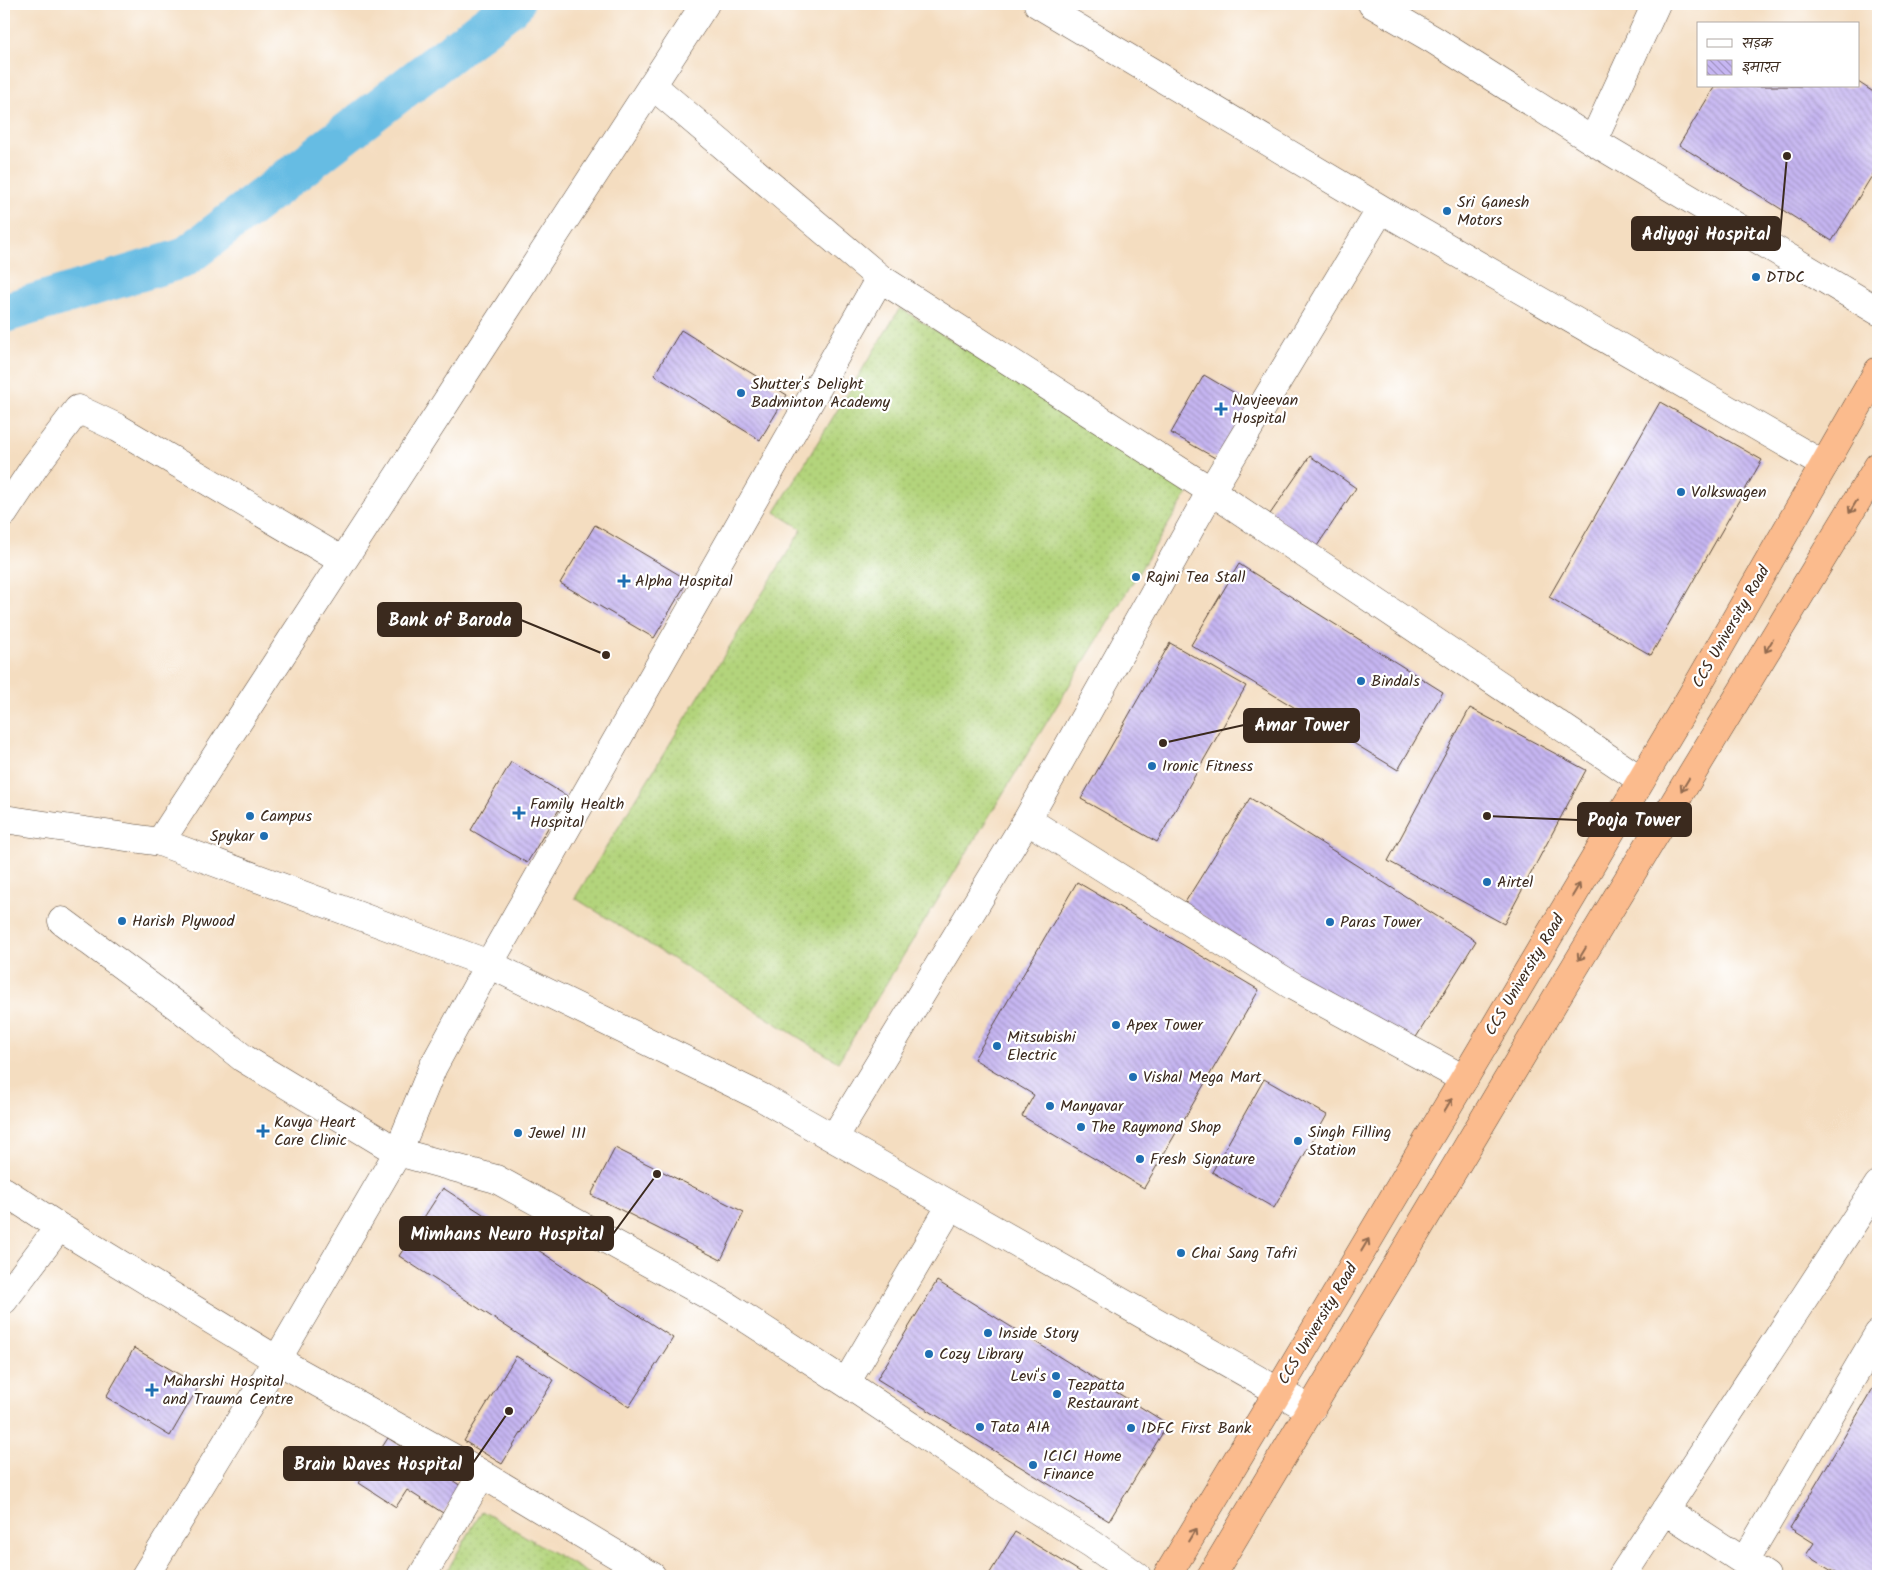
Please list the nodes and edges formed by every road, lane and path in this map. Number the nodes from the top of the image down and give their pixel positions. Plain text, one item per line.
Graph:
1 (705, 4) edge
2 (1038, 4) edge
3 (1372, 4) edge
4 (1656, 4) edge
5 (652, 85) junction
6 (1593, 141) junction
7 (1380, 209) junction
8 (880, 278) junction
9 (1878, 311) edge
10 (1878, 371) edge
11 (1824, 465) junction
12 (1878, 466) edge
13 (1211, 491) junction
14 (4, 513) edge
15 (343, 561) junction
16 (1641, 780) junction
17 (4, 819) edge
18 (1028, 820) junction
19 (160, 842) junction
20 (62, 921) dead end
21 (489, 964) junction
22 (1464, 1079) junction
23 (834, 1138) junction
24 (398, 1152) junction
25 (1878, 1185) edge
26 (4, 1191) edge
27 (951, 1205) junction
28 (59, 1227) junction
29 (4, 1300) edge
30 (1878, 1334) edge
31 (277, 1360) junction
32 (846, 1383) junction
33 (1278, 1392) junction
34 (1310, 1410) junction
35 (482, 1474) junction
36 (1665, 1510) junction
37 (1755, 1569) edge
38 (145, 1576) edge
39 (422, 1576) edge
40 (652, 1576) edge
41 (1137, 1576) edge
42 (1166, 1576) edge
43 (1211, 1576) edge
44 (1622, 1576) edge

1 - 5 street
2 - 7 street
3 - 6 street
4 - 6 street
5 - 8 street
5 - 15 street
6 - 9 street
7 - 11 street
7 - 13 street
8 - 13 street
8 - 21 street
10 - 11 highway, CCS University Road
11 - 16 highway, CCS University Road
12 -> 34 highway
13 - 16 street
13 - 18 street
14 - 15 street
15 - 19 street
22 -> 16 highway, CCS University Road
17 - 19 street
18 - 22 street
18 - 23 street
19 - 21 street
20 - 24 street
21 - 23 street
21 - 24 street
33 -> 22 highway, CCS University Road
23 - 27 street
24 - 31 street
24 - 32 street
25 - 36 street
26 - 28 street
27 - 32 street
27 - 33 street
28 - 29 street
28 - 31 street
30 - 37 street
31 - 35 street
31 - 38 street
32 - 41 street
33 - 34 street
42 -> 33 highway, CCS University Road
34 - 43 highway
35 - 39 street
35 - 40 street
36 - 37 street
36 - 44 street

